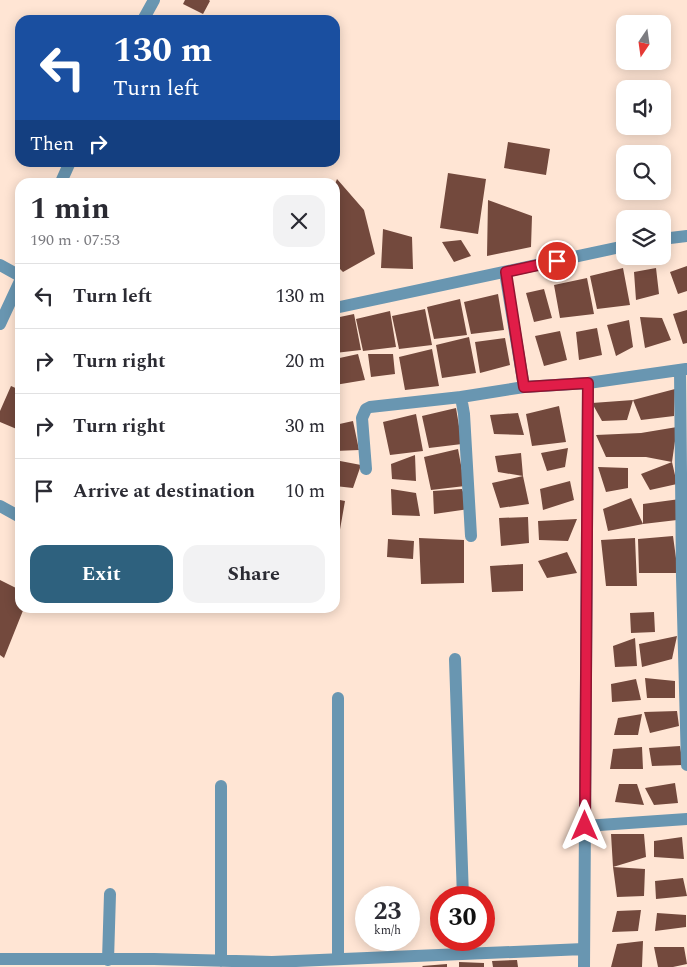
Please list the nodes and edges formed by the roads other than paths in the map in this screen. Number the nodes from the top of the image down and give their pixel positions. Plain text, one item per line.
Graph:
1 (154, 0) edge
2 (146, 15) edge
3 (687, 236) edge
4 (671, 238) edge
5 (616, 248) edge
6 (0, 265) edge
7 (506, 272) junction
8 (15, 273) edge
9 (15, 292) edge
10 (340, 307) edge
11 (0, 324) edge
12 (683, 369) edge
13 (588, 383) junction
14 (524, 387) junction
15 (461, 397) junction
16 (366, 469) dead end
17 (0, 506) edge
18 (15, 515) edge
19 (471, 536) dead end
20 (684, 577) edge
21 (455, 659) dead end
22 (338, 698) dead end
23 (687, 765) edge
24 (221, 786) dead end
25 (687, 819) edge
26 (585, 826) junction
27 (463, 886) edge
28 (110, 894) dead end
29 (584, 949) junction
30 (464, 954) joint
31 (0, 960) edge
32 (108, 960) junction
33 (338, 960) junction
34 (221, 961) junction
35 (584, 967) edge

1 - 2 street
3 - 4 street
5 - 7 street
6 - 8 street
7 - 10 street
7 - 14 street
9 - 11 street
12 - 13 street
12 - 20 street
13 - 14 street
13 - 26 street
14 - 15 street
15 - 16 street
15 - 19 street
17 - 18 street
20 - 23 street
21 - 27 street
22 - 33 street
24 - 34 street
25 - 26 street
26 - 29 street
28 - 32 street
29 - 30 street
29 - 35 street
30 - 33 street
31 - 32 street
32 - 34 street
33 - 34 street

